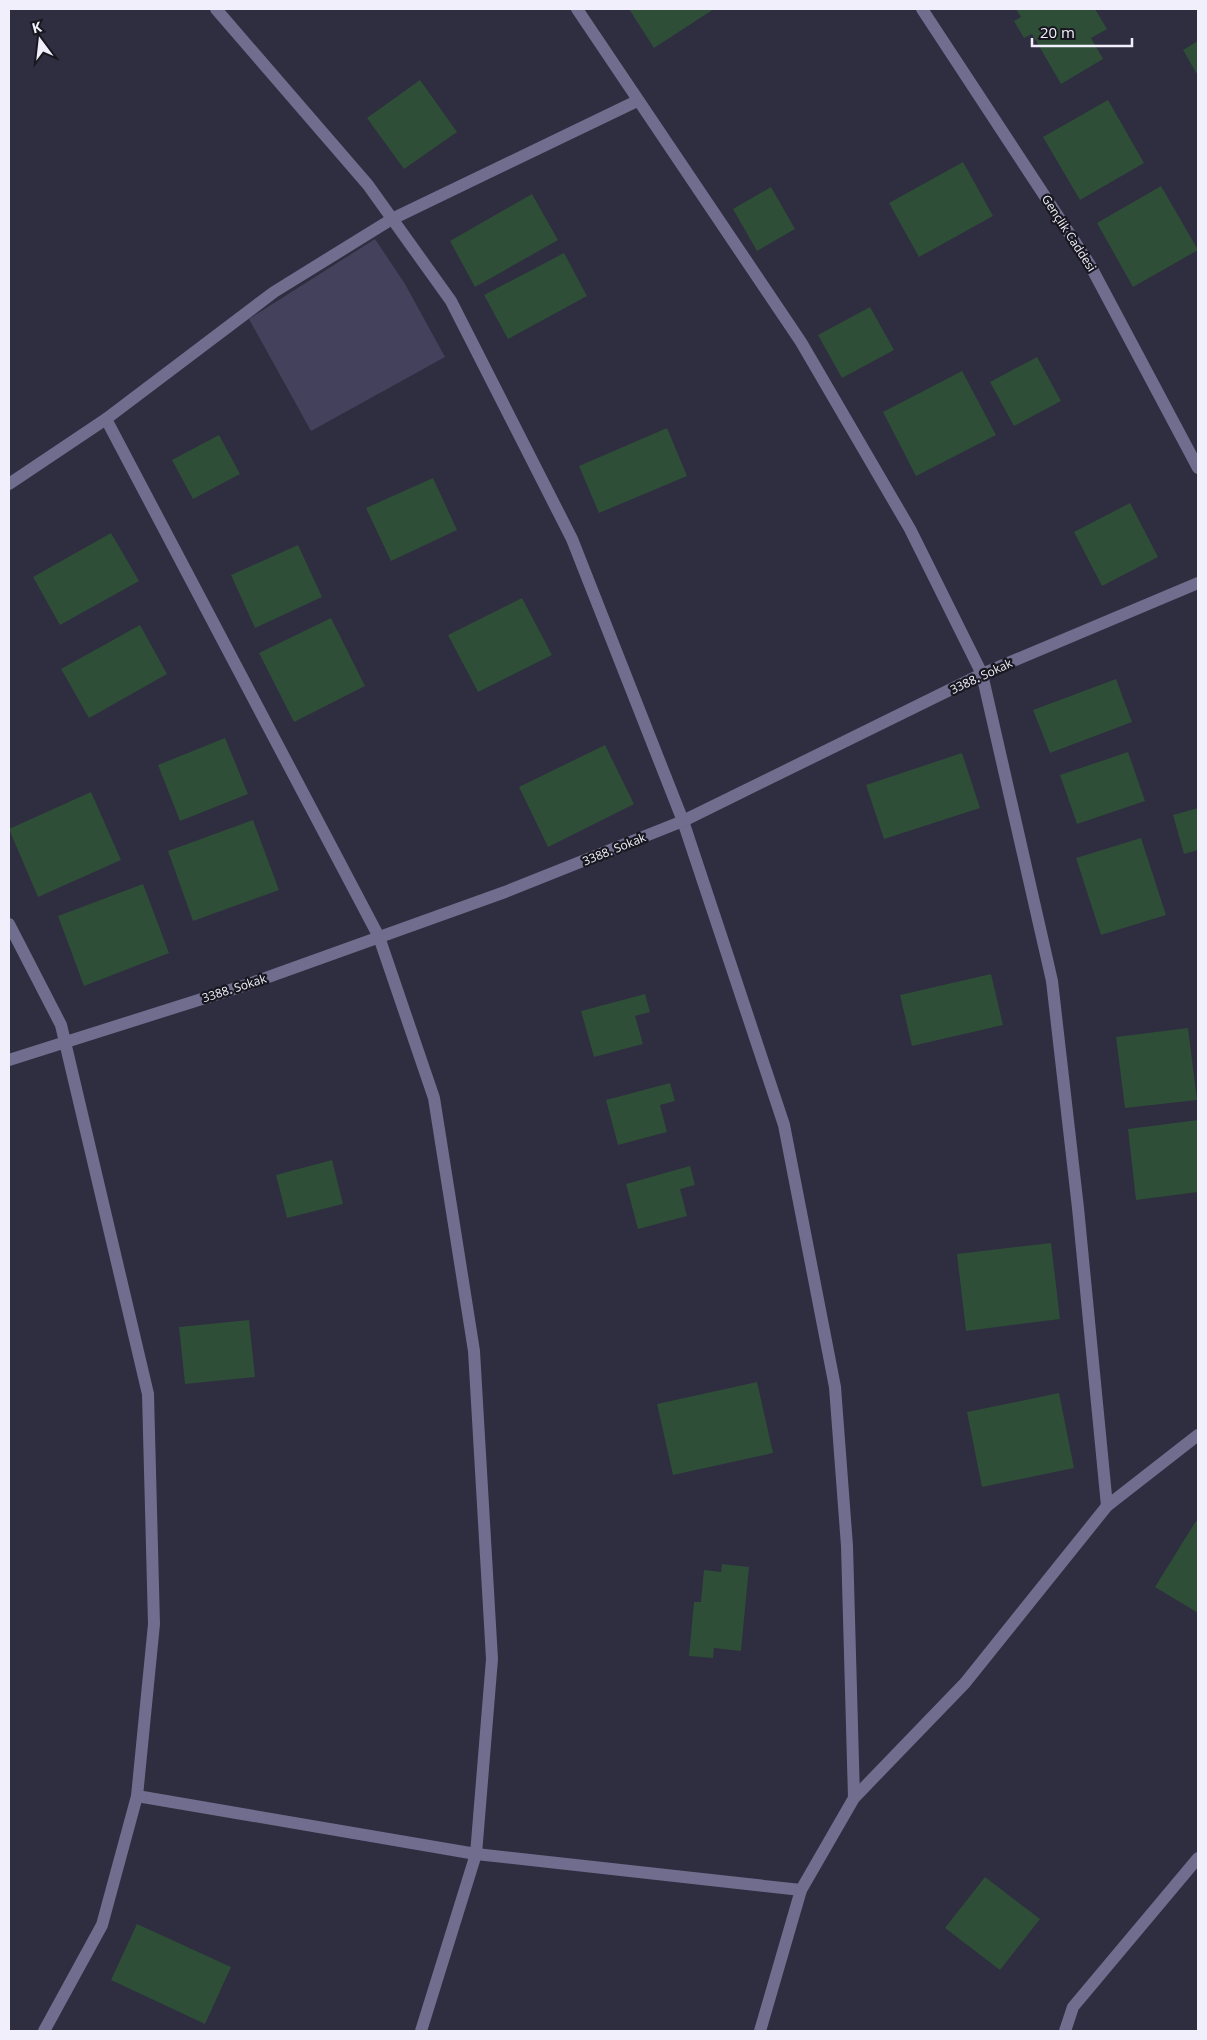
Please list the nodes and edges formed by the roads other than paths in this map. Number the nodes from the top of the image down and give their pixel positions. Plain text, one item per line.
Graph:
1 (216, 9) edge
2 (577, 9) edge
3 (922, 9) edge
4 (637, 101) junction
5 (392, 219) junction
6 (106, 419) junction
7 (1198, 468) edge
8 (9, 484) edge
9 (1198, 583) edge
10 (982, 674) junction
11 (683, 821) junction
12 (9, 924) edge
13 (379, 937) junction
14 (64, 1042) junction
15 (9, 1060) edge
16 (1198, 1435) edge
17 (1107, 1506) junction
18 (137, 1796) junction
19 (854, 1798) junction
20 (476, 1854) junction
21 (1198, 1858) edge
22 (801, 1890) junction
23 (44, 2031) edge
24 (421, 2031) edge
25 (760, 2031) edge
26 (1065, 2031) edge

1 - 5 street
2 - 4 street
3 - 7 street, Gençlik Caddesi
4 - 5 street
4 - 10 street
5 - 6 street
5 - 11 street
6 - 8 street
6 - 13 street
9 - 10 street, 3388. Sokak
10 - 11 street, 3388. Sokak
10 - 17 street
11 - 13 street, 3388. Sokak
11 - 19 street
12 - 14 street
13 - 14 street, 3388. Sokak
13 - 20 street
14 - 15 street, 3388. Sokak
14 - 18 street
16 - 17 street
17 - 19 street
18 - 20 street
18 - 23 street
19 - 22 street
20 - 22 street
20 - 24 street
21 - 26 street
22 - 25 street

